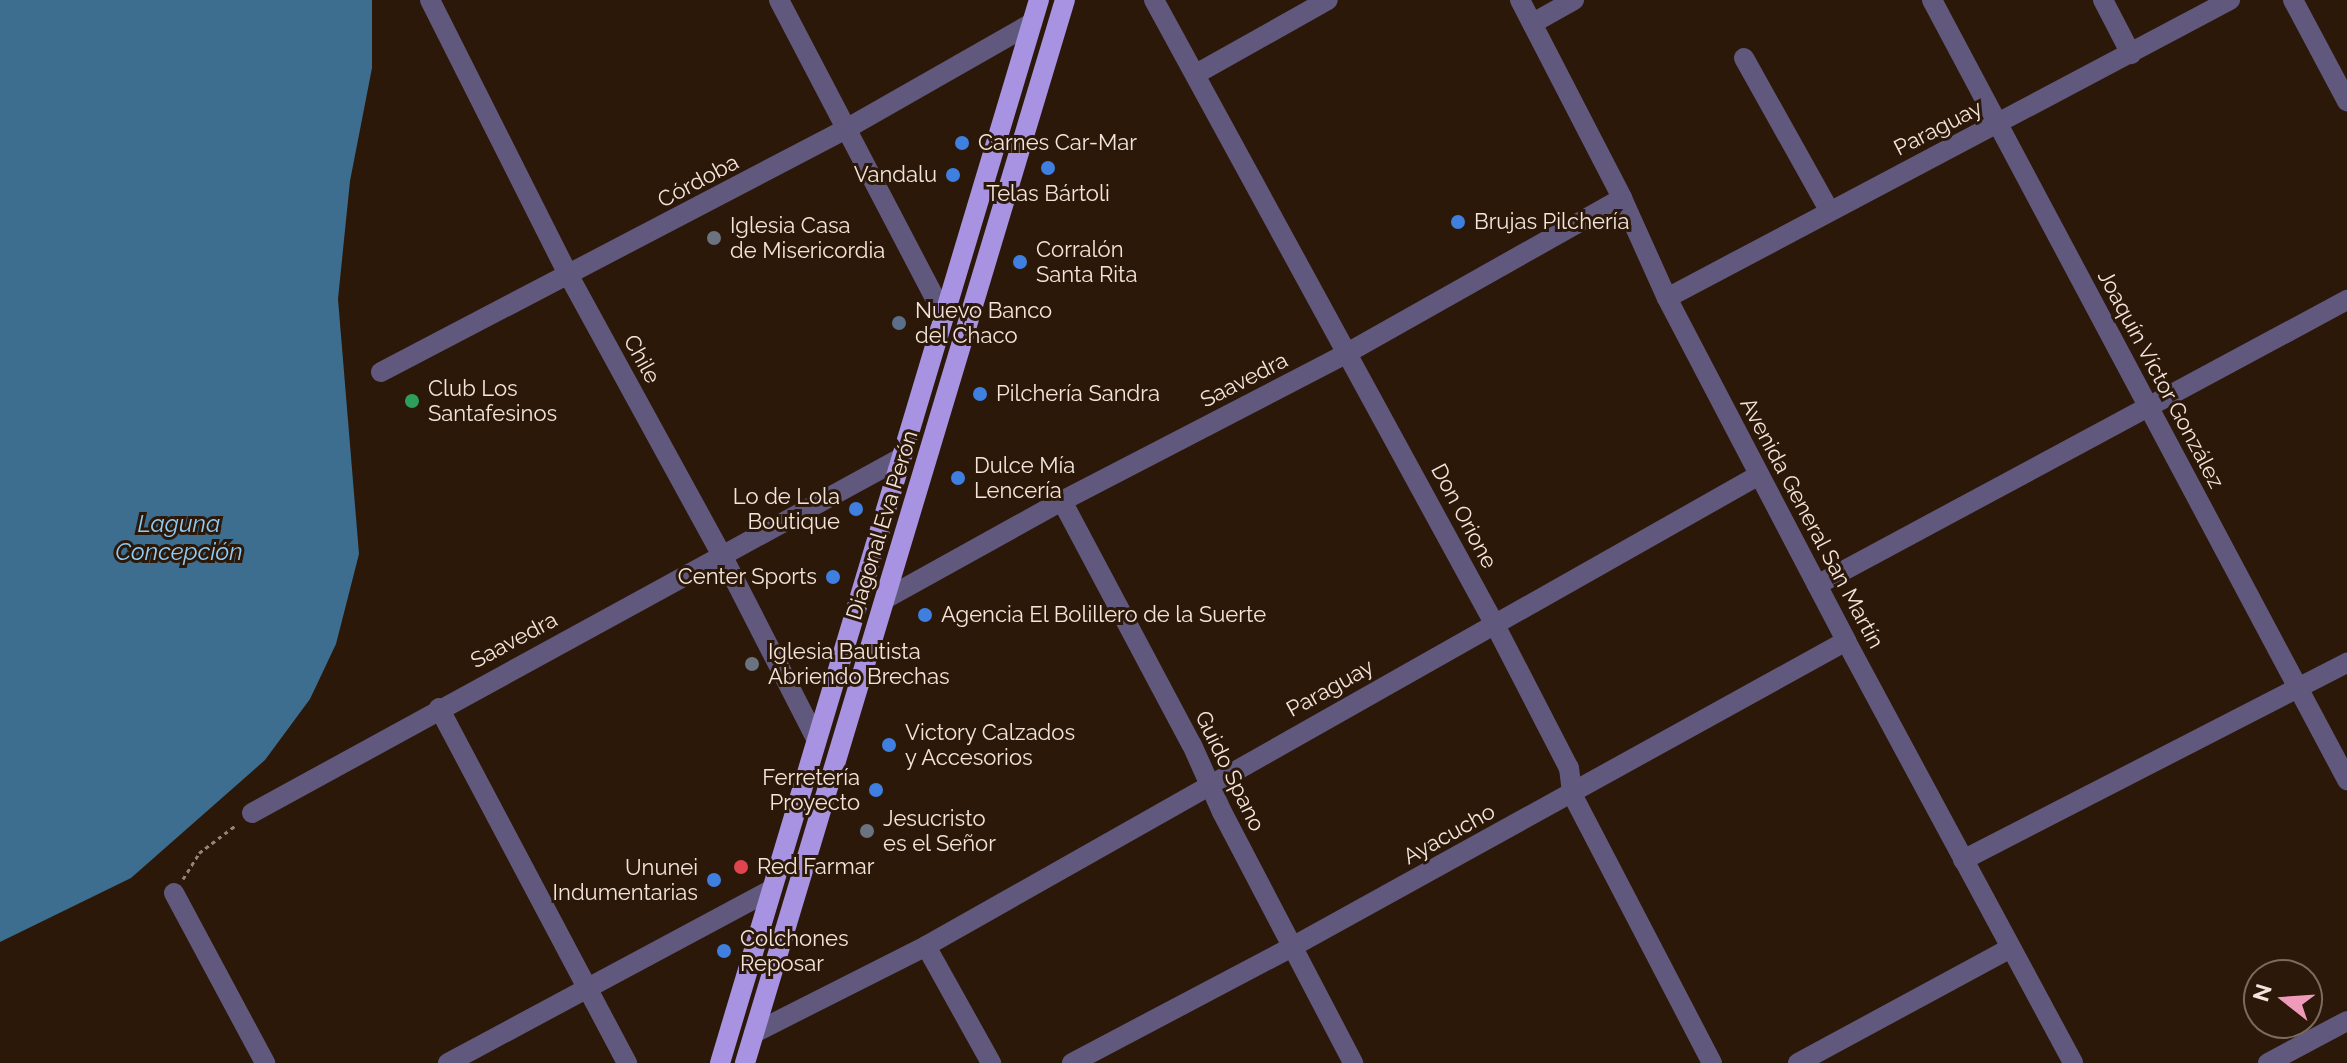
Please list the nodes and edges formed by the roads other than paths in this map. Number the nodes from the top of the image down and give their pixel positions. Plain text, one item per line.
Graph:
1 (430, 0) edge
2 (779, 0) edge
3 (1039, 0) edge
4 (1065, 0) edge
5 (1154, 0) edge
6 (1328, 0) edge
7 (1520, 0) edge
8 (1574, 0) edge
9 (1932, 0) edge
10 (2103, 0) edge
11 (2230, 0) edge
12 (2293, 0) edge
13 (1032, 23) junction
14 (1533, 23) junction
15 (2131, 54) junction
16 (1744, 58) dead end
17 (1196, 74) junction
18 (2347, 101) edge
19 (1999, 125) junction
20 (846, 129) junction
21 (1622, 198) junction
22 (1829, 210) junction
23 (569, 276) junction
24 (1667, 298) junction
25 (2347, 300) edge
26 (943, 314) junction
27 (1349, 352) junction
28 (381, 372) dead end
29 (2148, 406) junction
30 (901, 458) junction
31 (1759, 475) junction
32 (1062, 501) junction
33 (722, 555) junction
34 (1817, 585) junction
35 (885, 599) junction
36 (1494, 623) junction
37 (1846, 641) junction
38 (2347, 663) edge
39 (2298, 689) junction
40 (439, 708) junction
41 (816, 739) junction
42 (2347, 780) edge
43 (1208, 784) junction
44 (1572, 794) junction
45 (252, 813) road end
46 (1963, 860) junction
47 (771, 890) junction
48 (174, 893) road end
49 (926, 946) junction
50 (1292, 947) junction
51 (2011, 948) junction
52 (587, 988) junction
53 (2347, 1021) edge
54 (754, 1033) junction
55 (265, 1063) edge
56 (448, 1063) edge
57 (627, 1063) edge
58 (720, 1063) edge
59 (745, 1063) edge
60 (991, 1063) edge
61 (1072, 1063) edge
62 (1353, 1063) edge
63 (1712, 1063) edge
64 (1798, 1063) edge
65 (2073, 1063) edge
66 (2268, 1063) edge

1 - 23 street, Chile
2 - 20 street
3 - 13 main road, Diagonal Eva Perón
4 - 35 main road, Diagonal Eva Perón
5 - 17 street, Don Orione
6 - 17 street
7 - 14 street, Avenida General San Martín
8 - 14 street
9 - 19 street, Joaquín Víctor González
10 - 15 street
11 - 15 street, Paraguay
12 - 18 street
13 - 20 street, Córdoba
13 - 26 main road, Diagonal Eva Perón
14 - 21 street, Avenida General San Martín
15 - 19 street, Paraguay
16 - 22 street
17 - 27 street, Don Orione
19 - 22 street, Paraguay
19 - 29 street, Joaquín Víctor González
20 - 23 street, Córdoba
20 - 26 street
21 - 24 street, Avenida General San Martín
21 - 27 street, Saavedra
22 - 24 street, Paraguay
23 - 28 street, Córdoba
23 - 33 street, Chile
24 - 31 street, Avenida General San Martín
25 - 29 street
26 - 30 main road, Diagonal Eva Perón
27 - 32 street, Saavedra
27 - 36 street, Don Orione
29 - 34 street
29 - 39 street, Joaquín Víctor González
30 - 33 street, Saavedra
30 - 41 main road, Diagonal Eva Perón
31 - 34 street, Avenida General San Martín
31 - 36 street, Paraguay
32 - 35 street, Saavedra
32 - 43 street, Guido Spano
33 - 40 street, Saavedra
33 - 41 street, Chile
34 - 37 street, Avenida General San Martín
35 - 54 main road, Diagonal Eva Perón
36 - 43 street, Paraguay
36 - 44 street, Don Orione
37 - 44 street, Ayacucho
37 - 46 street, Avenida General San Martín
38 - 39 street
39 - 42 street, Joaquín Víctor González
39 - 46 street
40 - 45 street, Saavedra
40 - 52 street
41 - 47 main road, Diagonal Eva Perón
43 - 49 street, Paraguay
43 - 50 street, Guido Spano
44 - 50 street, Ayacucho
44 - 63 street, Don Orione
46 - 51 street, Avenida General San Martín
47 - 52 street
47 - 58 main road, Diagonal Eva Perón
48 - 55 street
49 - 54 street, Paraguay
49 - 60 street
50 - 61 street, Ayacucho
50 - 62 street, Guido Spano
51 - 64 street
51 - 65 street, Avenida General San Martín
52 - 56 street
52 - 57 street
53 - 66 street
54 - 59 main road, Diagonal Eva Perón

